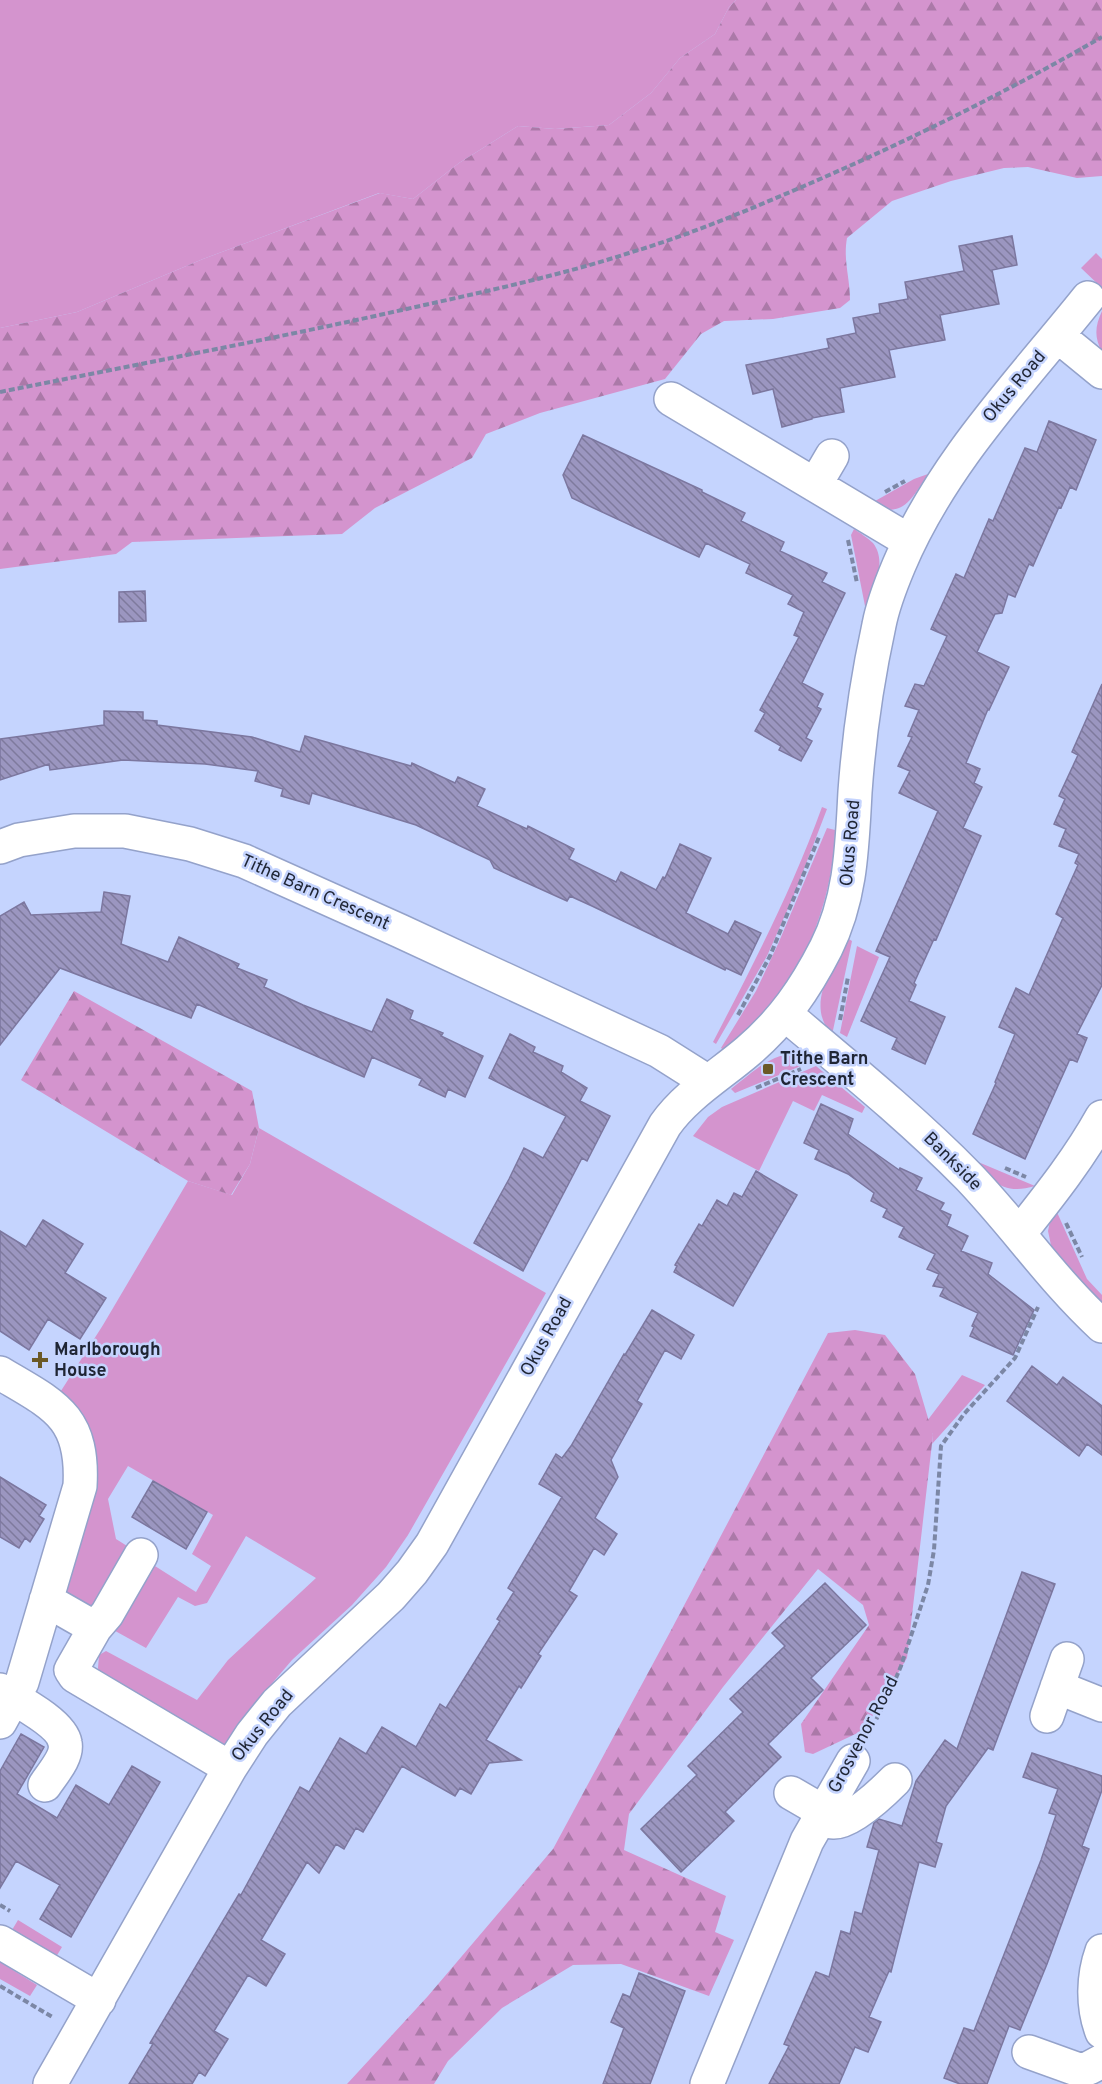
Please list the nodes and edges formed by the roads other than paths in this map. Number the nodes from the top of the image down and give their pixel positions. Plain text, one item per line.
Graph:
1 (1088, 298) dead end
2 (1058, 336) junction
3 (1102, 372) edge
4 (671, 399) dead end
5 (832, 456) dead end
6 (815, 484) junction
7 (909, 541) junction
8 (0, 847) edge
9 (785, 1014) junction
10 (708, 1082) junction
11 (1102, 1117) edge
12 (1019, 1234) junction
13 (1102, 1326) edge
14 (0, 1373) edge
15 (141, 1555) dead end
16 (46, 1600) junction
17 (94, 1628) junction
18 (1057, 1687) dead end
19 (4, 1703) edge
20 (1102, 1705) edge
21 (854, 1761) road end
22 (230, 1768) junction
23 (895, 1780) dead end
24 (45, 1785) dead end
25 (791, 1793) dead end
26 (821, 1815) junction
27 (0, 1942) edge
28 (1102, 1951) edge
29 (99, 2000) junction
30 (1102, 2032) edge
31 (1029, 2052) dead end
32 (1102, 2061) edge
33 (50, 2084) edge
34 (706, 2084) edge

1 - 2 street, Okus Road
2 - 3 street
2 - 7 street, Okus Road
4 - 6 street
5 - 6 street
6 - 7 street
7 - 9 street, Okus Road
8 - 10 street, Tithe Barn Crescent
9 - 10 street, Okus Road
9 - 12 street, Bankside
10 - 22 street, Okus Road
11 - 12 street
12 - 13 street, Bankside
14 - 16 street
15 - 17 street
16 - 17 street
16 - 19 street
17 - 22 street
18 - 20 street
19 - 24 street
21 - 26 street, Grosvenor Road
22 - 29 street, Okus Road
23 - 26 street, Grosvenor Road
25 - 26 street, Grosvenor Road
26 - 34 street, Grosvenor Road
27 - 29 street
28 - 30 street
29 - 33 street, Okus Road
31 - 32 street

